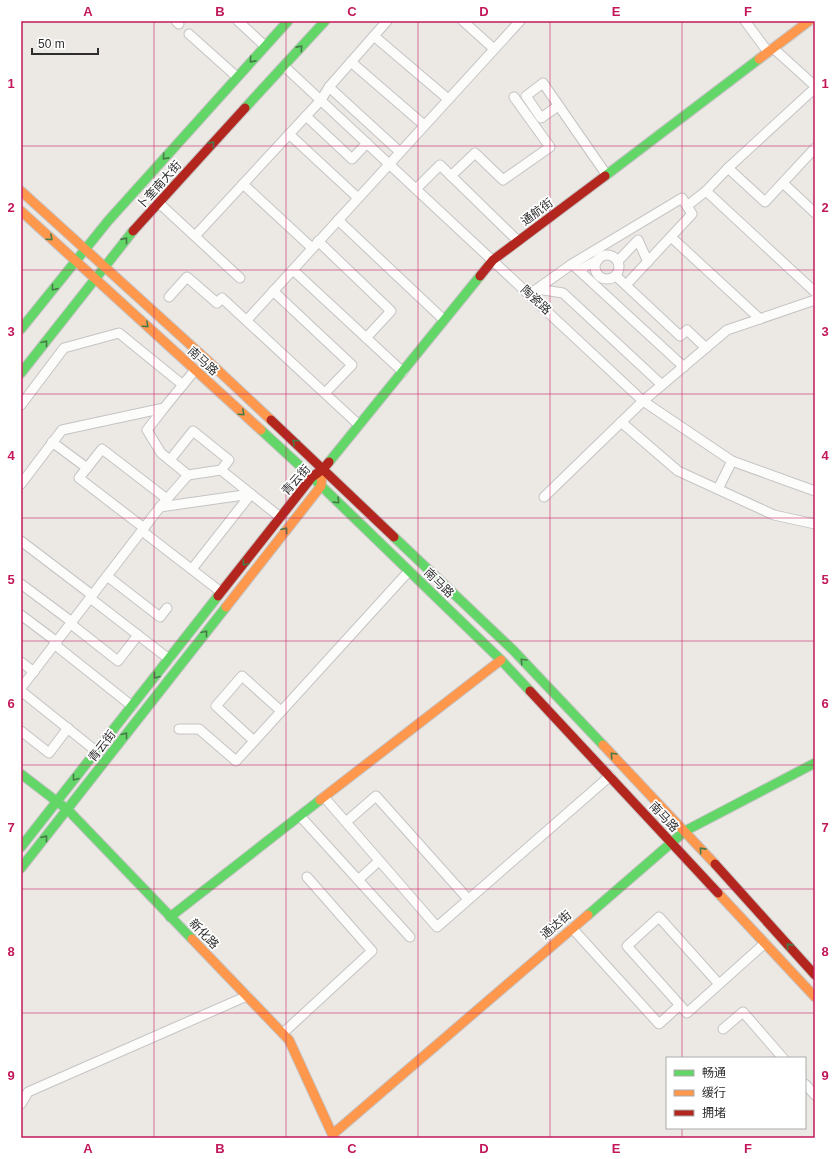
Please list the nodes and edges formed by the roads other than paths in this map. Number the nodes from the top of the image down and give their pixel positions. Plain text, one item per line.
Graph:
1 (238, 21) edge
2 (288, 21) edge
3 (325, 21) edge
4 (387, 21) edge
5 (463, 21) edge
6 (520, 21) edge
7 (745, 21) edge
8 (809, 21) edge
9 (189, 34) dead end
10 (374, 36) junction
11 (266, 46) junction
12 (494, 49) junction
13 (771, 50) junction
14 (351, 62) junction
15 (284, 66) junction
16 (237, 77) junction
17 (329, 86) junction
18 (815, 87) edge
19 (514, 97) dead end
20 (448, 99) junction
21 (321, 100) junction
22 (558, 106) dead end
23 (306, 116) junction
24 (424, 125) junction
25 (289, 134) junction
26 (367, 143) junction
27 (815, 148) edge
28 (400, 152) junction
29 (389, 164) junction
30 (728, 168) junction
31 (606, 174) junction
32 (451, 176) junction
33 (783, 183) junction
34 (243, 184) junction
35 (416, 189) junction
36 (21, 191) edge
37 (706, 191) junction
38 (358, 198) junction
39 (159, 203) junction
40 (687, 206) junction
41 (21, 211) edge
42 (815, 213) edge
43 (338, 220) junction
44 (195, 236) junction
45 (671, 237) junction
46 (518, 241) junction
47 (315, 245) junction
48 (85, 249) junction
49 (493, 260) junction
50 (598, 260) junction
51 (75, 261) junction
52 (618, 261) junction
53 (648, 262) junction
54 (104, 267) junction
55 (576, 267) junction
56 (293, 270) junction
57 (616, 276) junction
58 (240, 278) dead end
59 (95, 279) junction
60 (626, 285) junction
61 (273, 291) junction
62 (533, 292) junction
63 (815, 292) edge
64 (168, 297) dead end
65 (815, 300) edge
66 (760, 319) junction
67 (247, 320) junction
68 (444, 320) junction
69 (21, 329) edge
70 (366, 338) junction
71 (706, 348) junction
72 (684, 366) junction
73 (195, 370) junction
74 (403, 372) junction
75 (21, 374) edge
76 (183, 384) junction
77 (662, 385) junction
78 (325, 393) junction
79 (643, 401) junction
80 (21, 405) edge
81 (164, 408) junction
82 (621, 422) junction
83 (359, 425) junction
84 (52, 442) junction
85 (170, 460) junction
86 (732, 462) junction
87 (86, 468) junction
88 (324, 469) junction
89 (221, 470) junction
90 (188, 475) junction
91 (312, 477) junction
92 (21, 484) edge
93 (321, 486) junction
94 (718, 489) junction
95 (815, 491) edge
96 (251, 494) junction
97 (544, 497) dead end
98 (167, 499) junction
99 (160, 507) junction
100 (280, 517) junction
101 (815, 524) edge
102 (143, 530) junction
103 (21, 541) edge
104 (192, 569) junction
105 (410, 571) junction
106 (107, 576) junction
107 (21, 584) edge
108 (221, 592) junction
109 (91, 596) junction
110 (167, 608) dead end
111 (21, 615) edge
112 (71, 623) junction
113 (138, 635) junction
114 (56, 643) junction
115 (169, 659) junction
116 (502, 660) junction
117 (21, 662) edge
118 (34, 672) junction
119 (21, 689) edge
120 (132, 706) junction
121 (281, 711) junction
122 (68, 728) junction
123 (179, 729) dead end
124 (21, 731) edge
125 (254, 741) junction
126 (96, 751) junction
127 (815, 763) edge
128 (21, 774) edge
129 (610, 776) junction
130 (324, 797) junction
131 (57, 801) junction
132 (68, 810) junction
133 (300, 816) junction
134 (346, 822) junction
135 (685, 831) junction
136 (671, 842) junction
137 (21, 847) edge
138 (379, 861) junction
139 (21, 868) edge
140 (307, 877) dead end
141 (358, 880) junction
142 (468, 899) junction
143 (170, 917) junction
144 (572, 928) junction
145 (410, 937) dead end
146 (765, 943) junction
147 (815, 975) edge
148 (719, 984) junction
149 (247, 996) junction
150 (815, 997) edge
151 (680, 1005) junction
152 (724, 1029) dead end
153 (283, 1033) junction
154 (782, 1057) edge
155 (806, 1085) edge
156 (815, 1095) edge
157 (21, 1104) edge
158 (333, 1136) edge

1 - 11 street
2 - 11 main road, 卜奎南大街
15 -> 3 main road, 卜奎南大街
4 - 10 street
5 - 12 street
6 - 12 street
7 - 13 street
8 - 13 main road, 通航街
9 - 16 street
10 - 14 street
10 - 20 street
11 -> 16 main road, 卜奎南大街
12 - 20 street
13 - 18 street
13 - 31 main road, 通航街
14 - 17 street
14 - 24 street
15 - 21 street, 陶瓷路
39 -> 15 main road, 卜奎南大街
16 -> 48 main road, 卜奎南大街
17 - 21 street
17 - 28 street
18 - 30 street
19 - 32 street
20 - 24 street
21 - 23 street
21 - 26 street, 陶瓷路
22 - 31 street
23 - 25 street
23 - 26 street
24 - 28 street
25 - 34 street
25 - 38 street
26 - 29 street, 陶瓷路
27 - 33 street
28 - 29 street
29 - 35 street, 陶瓷路
29 - 38 street
30 - 33 street
30 - 37 street
31 - 46 main road, 通航街
32 - 35 street
32 - 46 street
33 - 42 street
34 - 44 street
34 - 47 street
35 - 49 street, 陶瓷路
36 - 48 main road, 南马路
37 - 40 street
37 - 63 street
38 - 43 street
39 - 44 street
54 -> 39 main road, 卜奎南大街
40 - 45 street
40 - 55 street
41 -> 51 main road, 南马路
43 - 47 street
43 - 68 street
44 - 58 street
45 - 53 street
45 - 66 street
46 - 49 main road, 通航街
47 - 56 street
47 - 70 street
48 - 51 main road, 卜奎南大街
48 - 54 main road, 南马路
49 - 62 street, 陶瓷路
49 - 68 main road, 通航街
50 - 52 street
50 - 55 street
50 - 57 street
51 - 59 main road, 南马路
51 -> 69 main road, 卜奎南大街
52 - 53 street
52 - 57 street
53 - 60 street
54 - 59 main road, 卜奎南大街
88 -> 54 main road, 南马路
55 - 62 street
55 - 72 street
56 - 61 street
56 - 70 street
57 - 60 street
59 -> 73 main road, 南马路
75 -> 59 main road, 卜奎南大街
60 - 71 street
61 - 67 street
61 - 78 street
62 - 77 street
62 - 79 street, 陶瓷路
64 - 67 street
65 - 66 street
66 - 71 street
67 - 78 street
68 - 74 main road, 通航街
70 - 74 street
71 - 72 street
72 - 77 street
73 - 76 street
73 -> 91 main road, 南马路
74 - 83 main road, 通航街
76 - 80 street
76 - 81 street
77 - 79 street
78 - 83 street
79 - 82 street
79 - 86 street, 陶瓷路
81 - 84 street
81 - 85 street
82 - 94 street
82 - 97 street
83 - 88 main road, 通航街
84 - 87 street
84 - 92 street
85 - 89 street
85 - 90 street
86 - 94 street
86 - 95 street, 陶瓷路
87 - 98 street
87 - 102 street
88 - 91 main road, 青云街
88 - 93 main road, 青云街
135 -> 88 main road, 南马路
89 - 90 street
89 - 96 street
90 - 98 street
91 - 93 main road, 南马路
91 - 100 main road, 青云街
93 -> 105 main road, 南马路
132 -> 93 main road, 青云街
94 - 101 street
96 - 99 street
96 - 100 street
96 - 104 street
98 - 99 street
99 - 102 street
100 -> 108 main road, 青云街
102 - 104 street
102 - 106 street
103 - 109 street
104 - 108 street
105 - 116 main road, 南马路
105 - 121 street
106 - 109 street
106 - 110 street
107 - 112 street
108 - 115 main road, 青云街
109 - 112 street
109 - 113 street
111 - 114 street
112 - 113 street
112 - 114 street
113 - 115 street
114 - 118 street
114 - 120 street
115 -> 120 main road, 青云街
116 - 129 main road, 南马路
116 - 130 main road
117 - 118 street
118 - 119 street
119 - 122 street
120 - 126 main road, 青云街
121 - 125 street
121 - 125 street
122 - 124 street
122 - 126 street
123 - 125 street
126 -> 131 main road, 青云街
127 - 135 main road, 通达街
128 - 131 main road, 新化路
129 - 136 main road, 南马路
129 - 142 street
130 - 133 main road
130 - 134 street
131 - 132 main road, 新化路
131 - 137 main road, 青云街
139 -> 132 main road, 青云街
132 - 143 main road, 新化路
133 - 141 street
133 - 143 main road
134 - 138 street
134 - 142 street
135 - 136 main road, 通达街
147 -> 135 main road, 南马路
136 - 144 main road, 通达街
136 - 146 main road, 南马路
138 - 141 street
138 - 142 street
140 - 153 street
141 - 145 street
143 - 149 main road, 新化路
144 - 151 street
144 - 158 main road, 通达街
146 - 148 street
146 - 150 main road, 南马路
148 - 151 street
148 - 151 street
149 - 153 main road, 新化路
149 - 157 street
152 - 154 street
153 - 158 main road, 新化路
155 - 156 street

